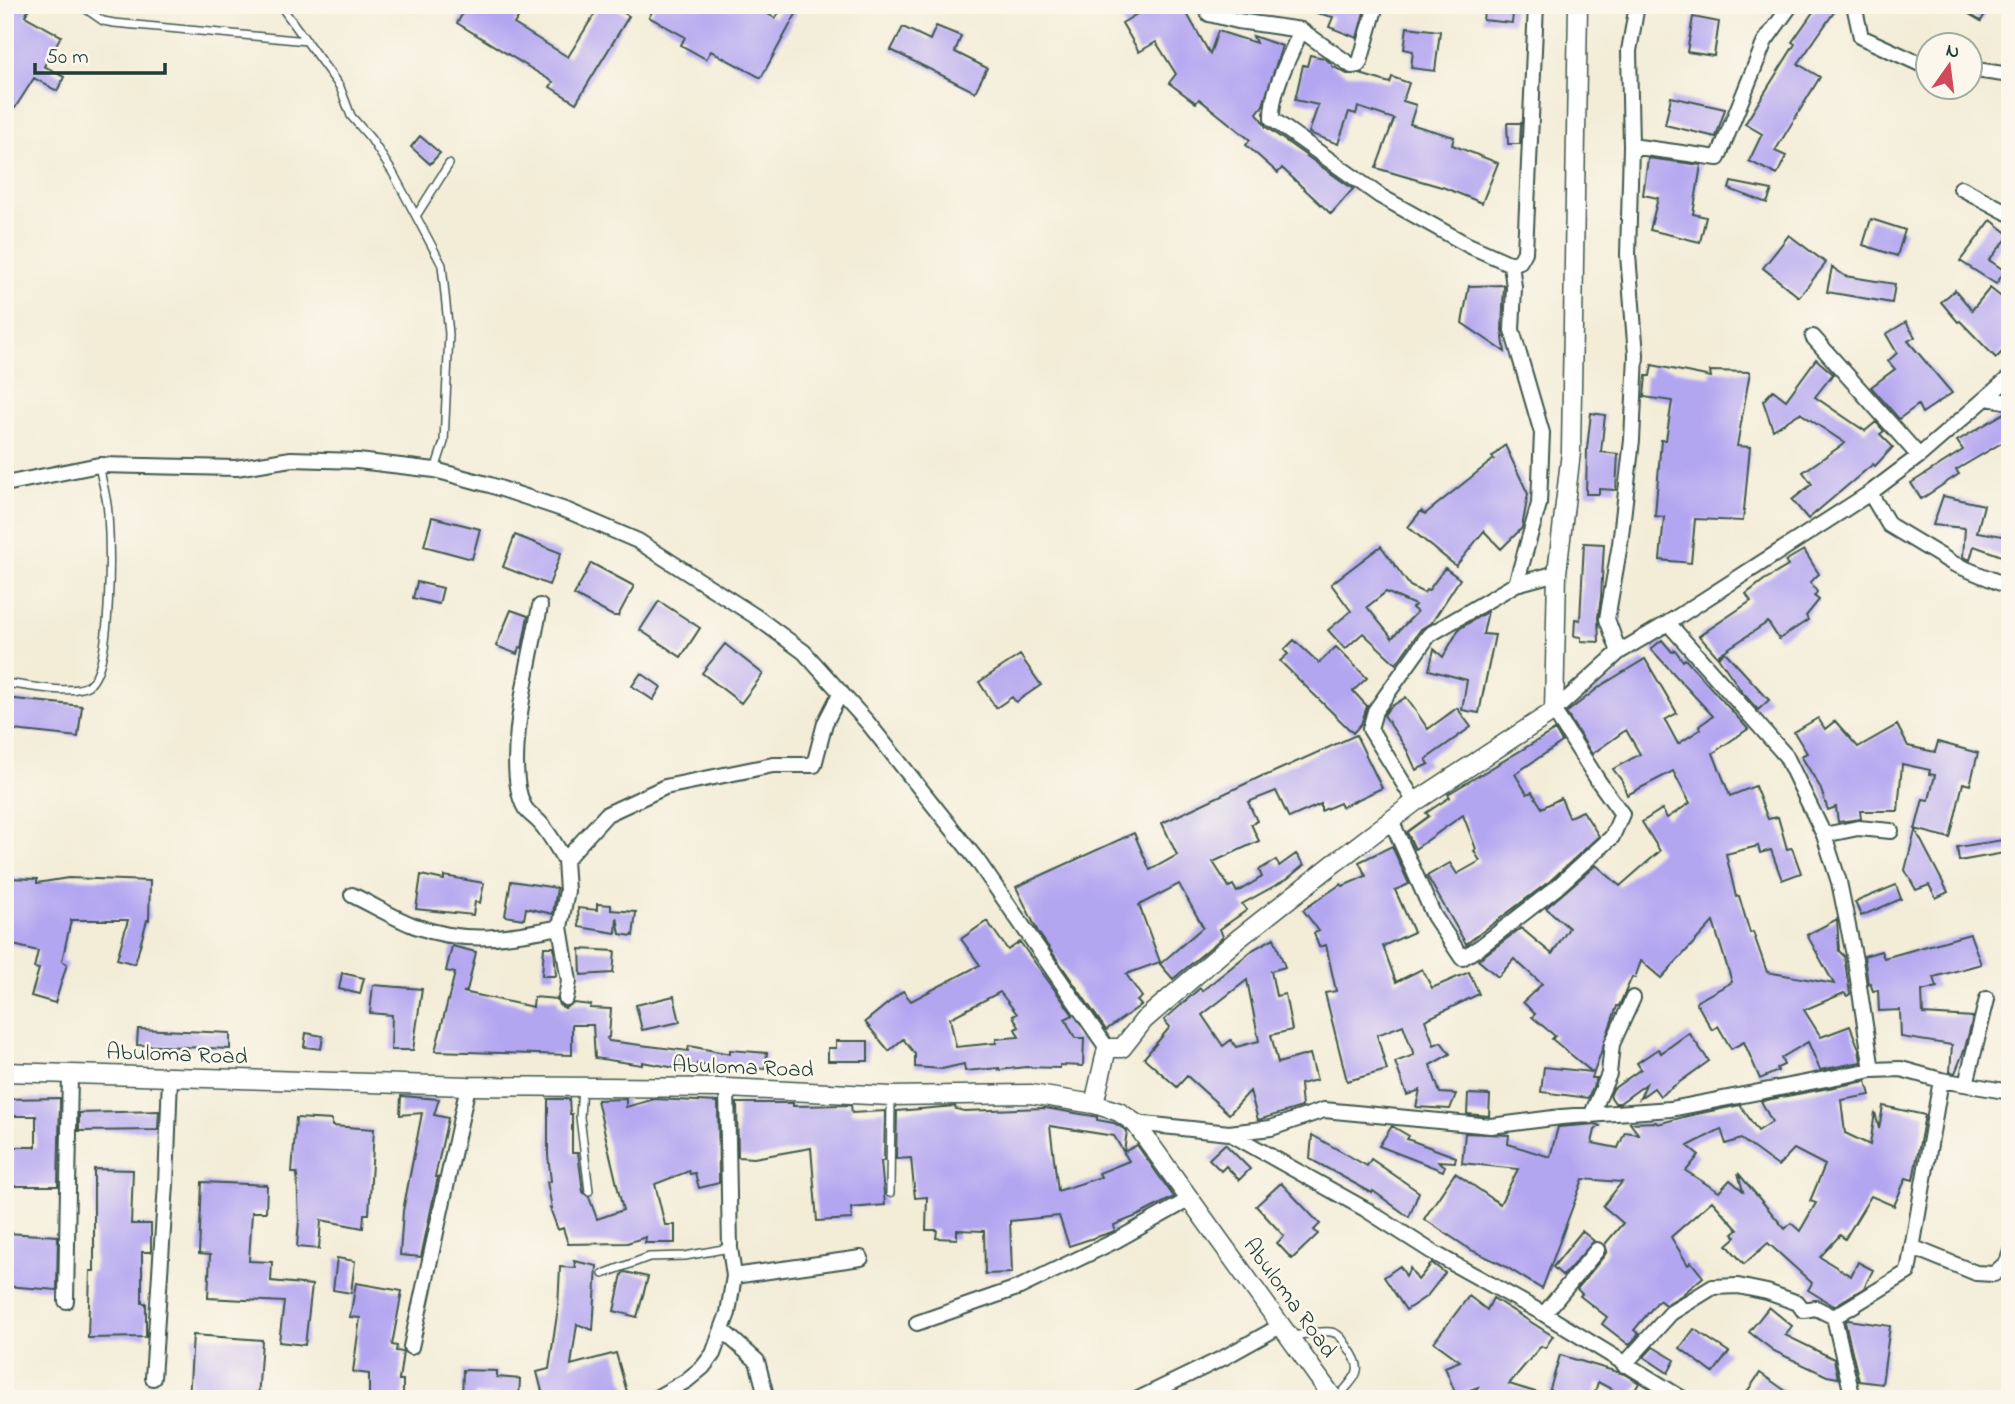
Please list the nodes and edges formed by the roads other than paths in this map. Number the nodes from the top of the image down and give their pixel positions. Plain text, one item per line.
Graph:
1 (80, 5) edge
2 (280, 5) edge
3 (1205, 5) edge
4 (1376, 5) edge
5 (1536, 5) edge
6 (1578, 5) edge
7 (1637, 5) edge
8 (1791, 5) edge
9 (1854, 5) edge
10 (1301, 30) junction
11 (307, 41) junction
12 (1913, 61) edge
13 (1983, 71) edge
14 (2010, 75) edge
15 (1631, 146) junction
16 (449, 164) dead end
17 (1961, 188) dead end
18 (2010, 214) edge
19 (416, 216) junction
20 (1511, 264) junction
21 (1813, 337) dead end
22 (2010, 377) edge
23 (1987, 398) junction
24 (2010, 402) edge
25 (1920, 456) junction
26 (99, 465) junction
27 (435, 470) junction
28 (5, 484) edge
29 (1870, 493) junction
30 (1557, 573) junction
31 (1516, 584) junction
32 (2010, 587) edge
33 (540, 606) dead end
34 (1668, 623) junction
35 (1619, 652) junction
36 (5, 683) edge
37 (841, 692) junction
38 (1555, 711) junction
39 (1415, 802) junction
40 (1391, 820) junction
41 (1891, 831) dead end
42 (1824, 835) junction
43 (565, 860) junction
44 (352, 895) dead end
45 (560, 927) junction
46 (566, 998) dead end
47 (1633, 998) dead end
48 (1987, 999) dead end
49 (1107, 1048) junction
50 (1872, 1070) junction
51 (5, 1072) edge
52 (70, 1074) junction
53 (170, 1077) junction
54 (1941, 1080) junction
55 (1966, 1084) junction
56 (468, 1086) junction
57 (582, 1088) junction
58 (727, 1088) junction
59 (2010, 1092) edge
60 (891, 1096) junction
61 (1094, 1104) junction
62 (1591, 1116) junction
63 (1135, 1123) junction
64 (1229, 1133) junction
65 (589, 1191) dead end
66 (890, 1193) dead end
67 (1190, 1199) junction
68 (1912, 1247) junction
69 (730, 1248) junction
70 (1597, 1250) dead end
71 (2010, 1253) edge
72 (861, 1258) dead end
73 (603, 1274) dead end
74 (734, 1276) junction
75 (66, 1301) dead end
76 (1544, 1314) junction
77 (1834, 1317) junction
78 (916, 1323) dead end
79 (722, 1329) junction
80 (1286, 1331) junction
81 (411, 1347) dead end
82 (1624, 1365) junction
83 (153, 1377) dead end
84 (654, 1399) edge
85 (767, 1399) edge
86 (1138, 1399) edge
87 (1336, 1399) edge
88 (1682, 1399) edge
89 (1853, 1399) edge

1 - 11 lane
2 - 11 lane
3 - 10 street
4 - 10 street
5 - 20 street
6 - 30 street
7 - 15 street
8 - 15 street
9 - 12 street
10 - 20 street
11 - 19 lane
13 - 14 street
15 - 35 street
16 - 19 lane
17 - 18 street
19 - 27 lane
20 - 31 street
21 - 25 street
22 - 23 street
23 - 24 street
23 - 25 street
25 - 29 street
26 - 27 street
26 - 28 street
26 - 36 lane
27 - 37 street
29 - 32 street
29 - 34 street
30 - 31 street
30 - 38 street
31 - 39 street
33 - 43 street
34 - 35 street
34 - 42 street
35 - 38 street
37 - 43 street
37 - 49 street
38 - 39 street
38 - 40 street
39 - 40 street
40 - 49 street
41 - 42 street
42 - 50 street
43 - 45 street
44 - 45 street
45 - 46 street
47 - 62 street
48 - 55 street
49 - 61 street
50 - 54 street
50 - 62 street
51 - 52 street, Abuloma Road
52 - 53 street, Abuloma Road
52 - 75 street
53 - 56 street, Abuloma Road
53 - 83 street
54 - 55 street
54 - 68 street
55 - 59 street
56 - 57 street, Abuloma Road
56 - 81 street
57 - 58 street, Abuloma Road
57 - 65 lane
58 - 60 street, Abuloma Road
58 - 69 street
60 - 61 street, Abuloma Road
60 - 66 lane
61 - 63 street, Abuloma Road
62 - 64 street
63 - 64 street
63 - 67 street, Abuloma Road
64 - 76 street
67 - 78 street
67 - 80 street, Abuloma Road
68 - 71 street
68 - 77 street
69 - 73 lane
69 - 74 street
70 - 76 street
72 - 74 street
74 - 79 street
76 - 82 street
77 - 82 street
77 - 89 street
79 - 84 street
79 - 85 street
80 - 86 street
80 - 87 street, Abuloma Road
80 - 87 lane
82 - 88 street

